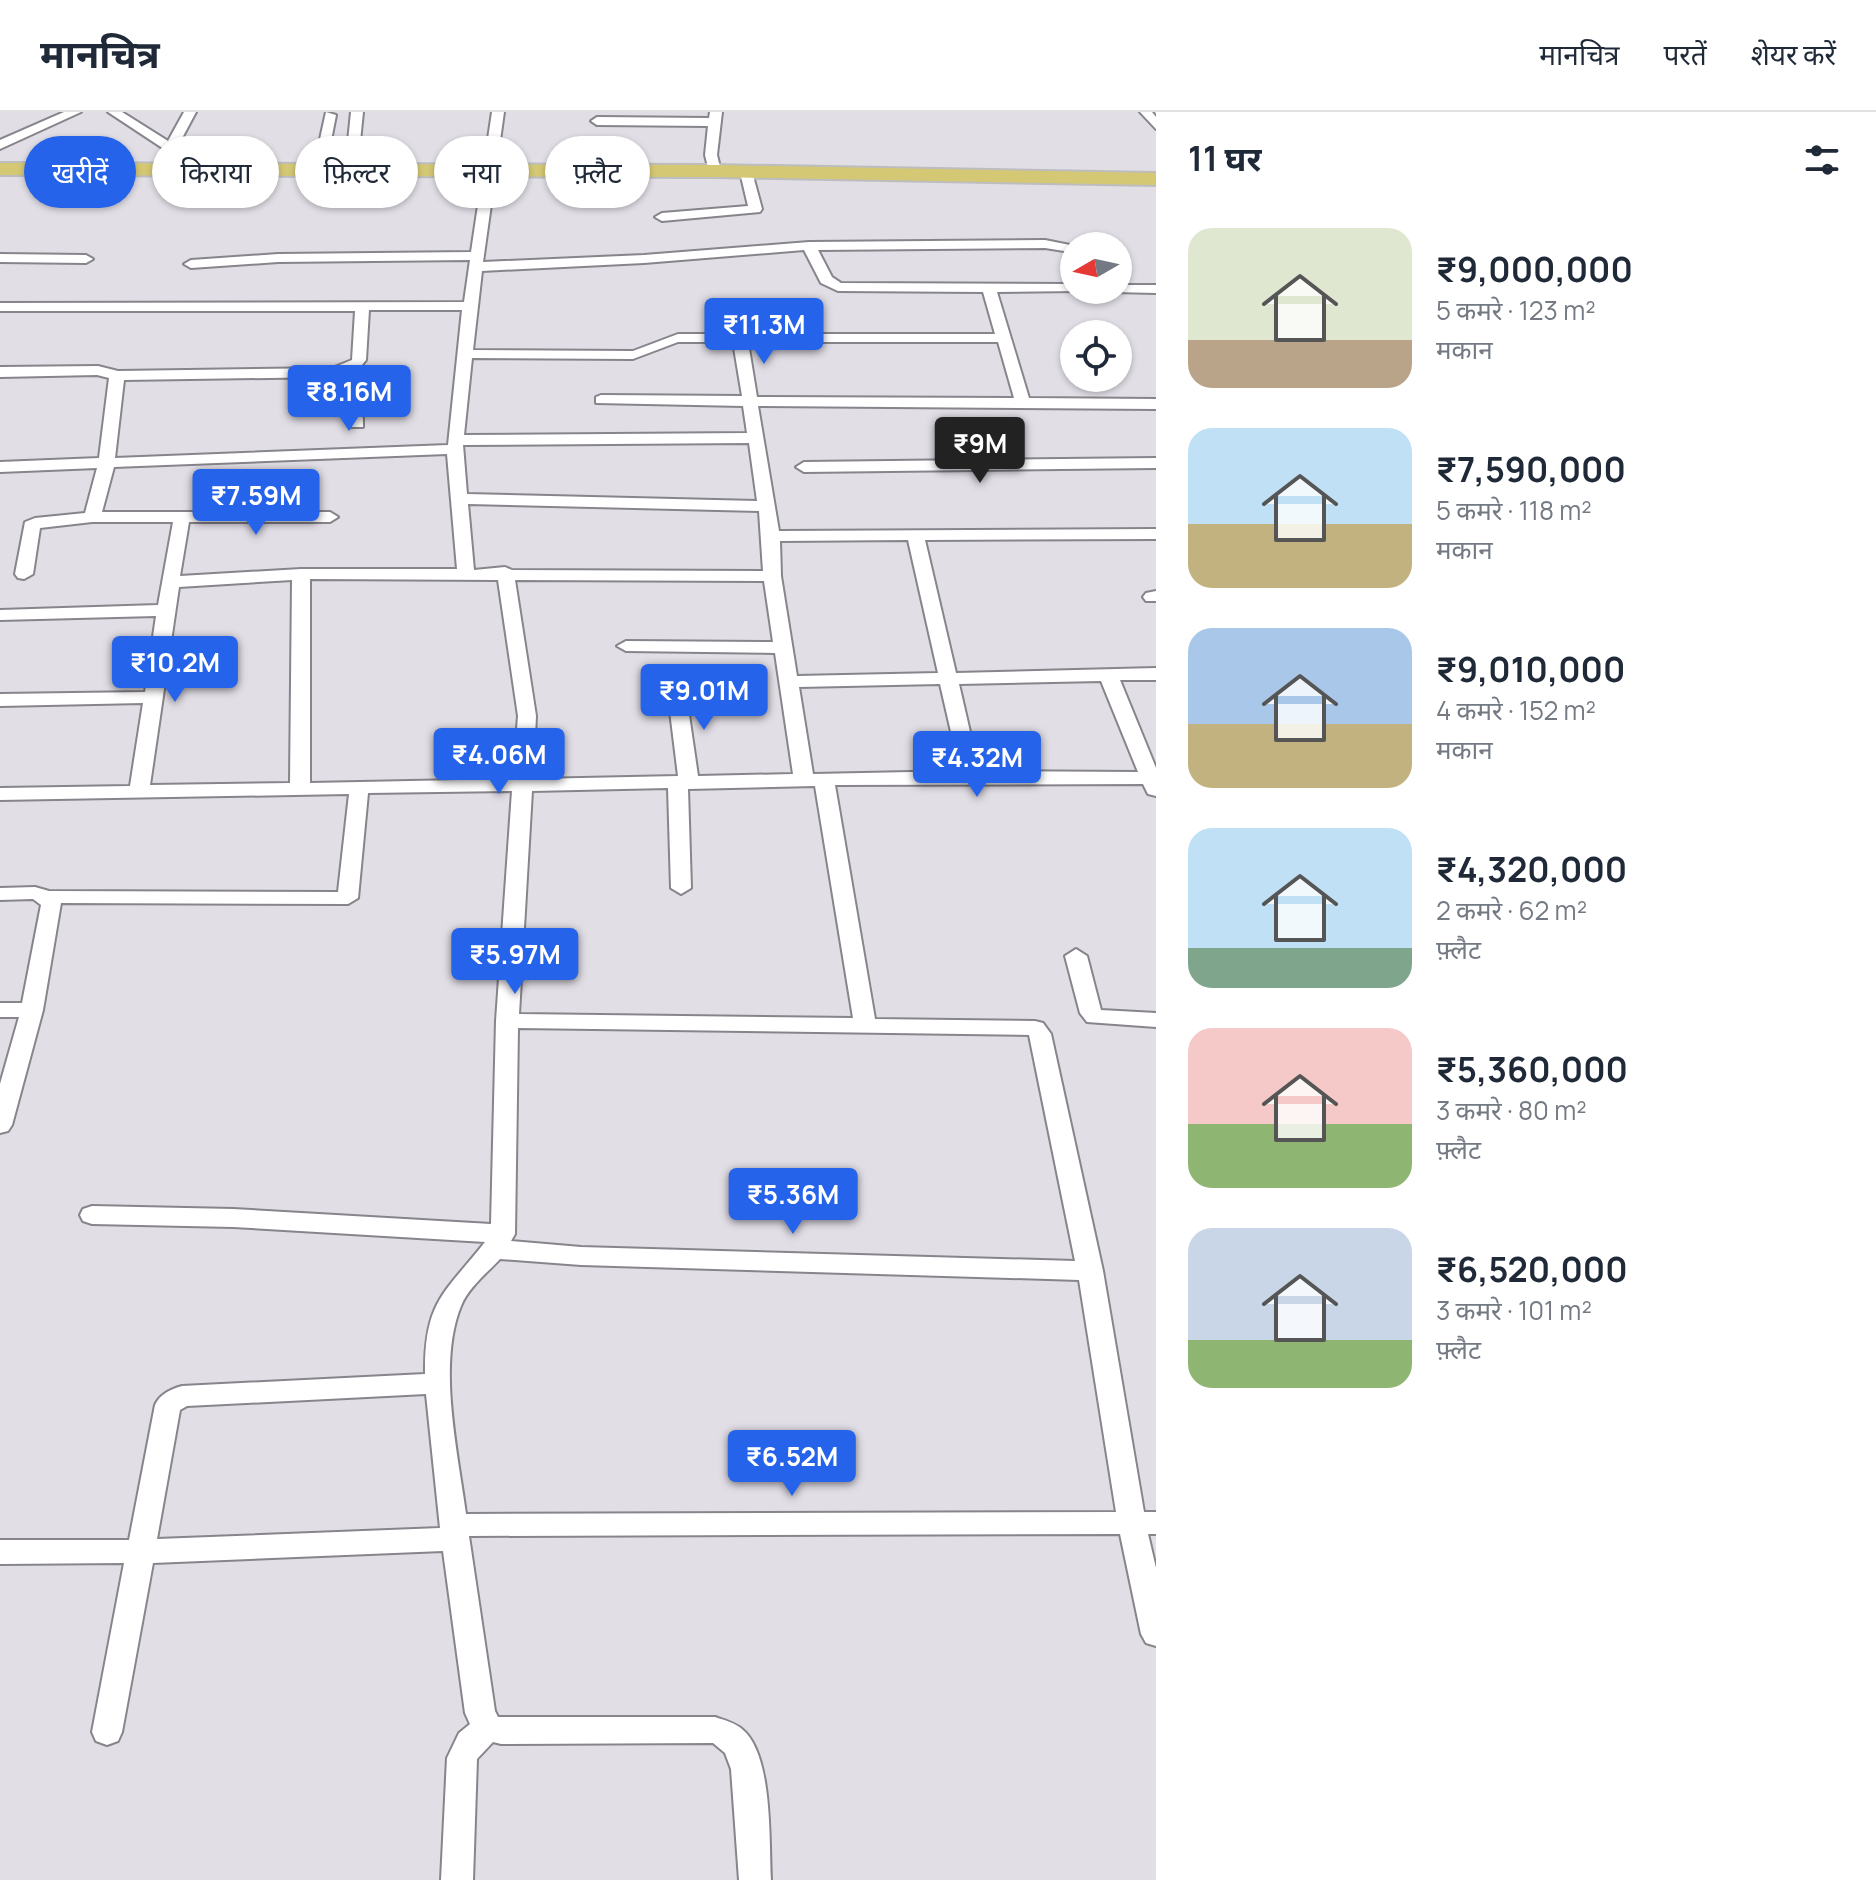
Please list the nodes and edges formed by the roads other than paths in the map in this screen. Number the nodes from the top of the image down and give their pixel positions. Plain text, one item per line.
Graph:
1 (75, 112) edge
2 (114, 112) edge
3 (190, 112) edge
4 (357, 112) edge
5 (498, 112) edge
6 (1146, 112) edge
7 (330, 115) dead end
8 (715, 117) edge
9 (597, 121) dead end
10 (1156, 125) edge
11 (152, 136) edge
12 (177, 136) edge
13 (326, 136) edge
14 (355, 136) edge
15 (494, 136) edge
16 (0, 145) edge
17 (0, 169) edge
18 (152, 170) edge
19 (715, 171) junction
20 (529, 172) edge
21 (746, 172) junction
22 (1156, 179) edge
23 (483, 208) edge
24 (662, 217) dead end
25 (809, 246) junction
26 (1060, 246) edge
27 (0, 258) edge
28 (86, 259) dead end
29 (476, 261) junction
30 (191, 264) dead end
31 (989, 288) junction
32 (1060, 288) edge
33 (1132, 289) edge
34 (1156, 289) edge
35 (362, 306) junction
36 (470, 306) junction
37 (0, 307) edge
38 (740, 338) junction
39 (1003, 338) junction
40 (465, 354) junction
41 (355, 365) junction
42 (0, 372) edge
43 (117, 376) junction
44 (601, 400) dead end
45 (749, 402) junction
46 (1023, 404) junction
47 (1156, 404) edge
48 (357, 424) dead end
49 (754, 438) junction
50 (456, 444) junction
51 (107, 462) junction
52 (1156, 463) edge
53 (0, 467) edge
54 (804, 467) dead end
55 (460, 499) junction
56 (766, 506) junction
57 (92, 517) junction
58 (182, 517) junction
59 (330, 517) dead end
60 (1156, 534) edge
61 (915, 535) junction
62 (771, 536) junction
63 (505, 572) junction
64 (466, 573) junction
65 (24, 574) dead end
66 (301, 574) junction
67 (772, 576) junction
68 (173, 582) junction
69 (166, 610) junction
70 (0, 615) edge
71 (626, 646) dead end
72 (784, 648) junction
73 (1108, 674) junction
74 (1156, 674) edge
75 (949, 677) junction
76 (790, 682) junction
77 (676, 687) dead end
78 (154, 697) junction
79 (0, 700) edge
80 (971, 777) junction
81 (814, 780) junction
82 (684, 783) junction
83 (1153, 784) edge
84 (522, 787) junction
85 (359, 789) junction
86 (300, 790) junction
87 (139, 792) junction
88 (0, 794) edge
89 (681, 888) dead end
90 (0, 894) edge
91 (47, 897) junction
92 (1076, 956) dead end
93 (0, 1010) edge
94 (32, 1010) junction
95 (1156, 1020) edge
96 (507, 1021) junction
97 (865, 1024) junction
98 (0, 1125) edge
99 (92, 1215) dead end
100 (498, 1241) junction
101 (1090, 1271) junction
102 (439, 1383) junction
103 (1144, 1523) edge
104 (453, 1532) junction
105 (0, 1552) edge
106 (140, 1552) junction
107 (1156, 1634) edge
108 (488, 1727) junction
109 (107, 1732) dead end
110 (457, 1880) edge
111 (755, 1880) edge

1 - 16 street
2 - 11 street
3 - 12 street
4 - 14 street
5 - 15 street
6 - 10 street
7 - 13 street
8 - 9 street
8 - 19 street
17 - 18 main road
19 - 20 main road
19 - 21 main road
21 - 22 main road
21 - 24 street
23 - 29 street
25 - 26 street
25 - 29 street
25 - 31 street
27 - 28 street
29 - 30 street
29 - 36 street
31 - 32 street
31 - 39 street
33 - 34 street
35 - 36 street
35 - 37 street
35 - 41 street
36 - 40 street
38 - 39 street
38 - 40 street
38 - 45 street
39 - 46 street
40 - 50 street
41 - 43 street
41 - 48 street
42 - 43 street
43 - 51 street
44 - 45 street
45 - 46 street
45 - 49 street
46 - 47 street
49 - 50 street
49 - 56 street
50 - 51 street
50 - 55 street
51 - 53 street
51 - 57 street
52 - 54 street
55 - 56 street
55 - 64 street
56 - 62 street
57 - 58 street
57 - 65 street
58 - 59 street
58 - 68 street
60 - 61 street
61 - 62 street
61 - 75 street
62 - 67 street
63 - 64 street
63 - 67 street
63 - 84 street
64 - 66 street
66 - 68 street
66 - 86 street
67 - 72 street
68 - 69 street
69 - 70 street
69 - 78 street
71 - 72 street
72 - 76 street
73 - 74 street
73 - 75 street
73 - 83 street
75 - 76 street
75 - 80 street
76 - 81 street
77 - 82 street
78 - 79 street
78 - 87 street
80 - 81 street
80 - 83 street
81 - 82 street
81 - 97 street
82 - 84 street
82 - 89 street
84 - 85 street
84 - 96 street
85 - 86 street
85 - 91 street
86 - 87 street
87 - 88 street
90 - 91 street
91 - 94 street
92 - 95 street
93 - 94 street
94 - 98 street
96 - 97 street
96 - 100 street
97 - 101 street
99 - 100 street
100 - 101 street
100 - 102 street
101 - 103 street
102 - 104 street
102 - 106 street
103 - 104 street
103 - 107 street
104 - 106 street
104 - 108 street
105 - 106 street
106 - 109 street
108 - 110 street
108 - 111 street

